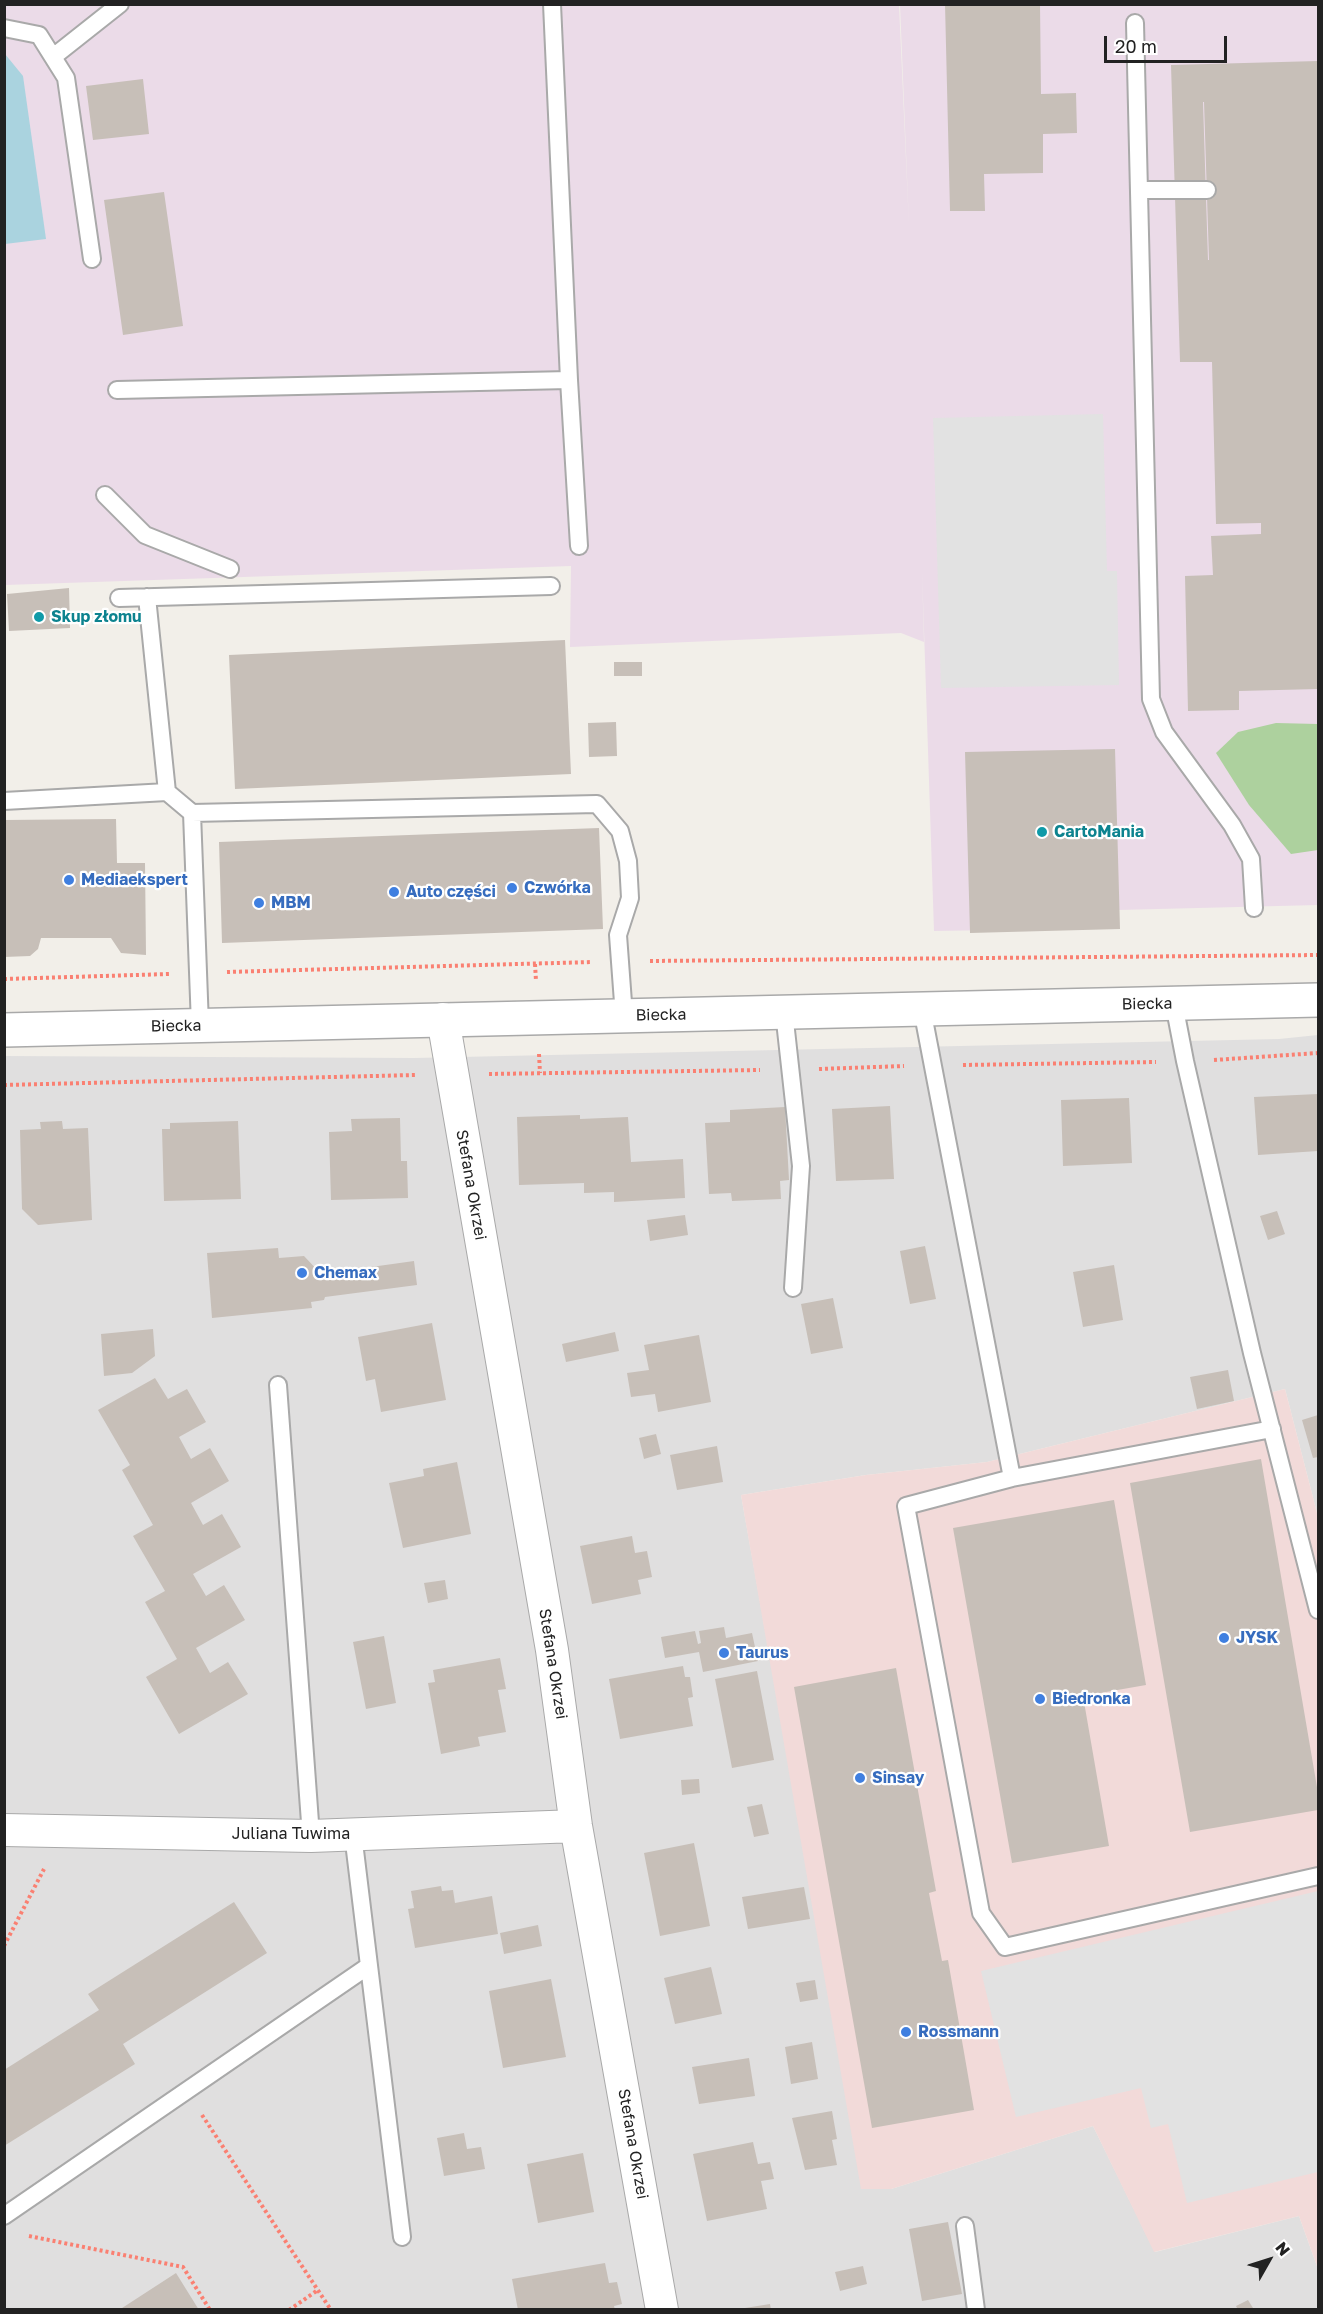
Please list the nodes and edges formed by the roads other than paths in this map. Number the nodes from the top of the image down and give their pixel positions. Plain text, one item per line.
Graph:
1 (120, 4) edge
2 (552, 4) edge
3 (1135, 23) dead end
4 (4, 28) edge
5 (53, 57) junction
6 (1139, 190) junction
7 (1207, 190) dead end
8 (92, 259) dead end
9 (569, 380) junction
10 (117, 390) dead end
11 (105, 495) dead end
12 (579, 546) dead end
13 (230, 569) dead end
14 (551, 586) dead end
15 (147, 597) junction
16 (119, 598) dead end
17 (167, 792) junction
18 (4, 801) edge
19 (192, 813) junction
20 (1254, 908) dead end
21 (1318, 1000) edge
22 (1174, 1004) junction
23 (922, 1009) junction
24 (784, 1012) junction
25 (624, 1016) junction
26 (442, 1019) junction
27 (200, 1025) junction
28 (4, 1030) edge
29 (793, 1288) dead end
30 (278, 1385) dead end
31 (1272, 1428) junction
32 (1012, 1478) junction
33 (1318, 1610) edge
34 (576, 1826) junction
35 (4, 1830) edge
36 (353, 1834) junction
37 (311, 1836) junction
38 (1318, 1876) edge
39 (367, 1967) junction
40 (4, 2216) edge
41 (965, 2226) dead end
42 (402, 2237) dead end
43 (663, 2310) edge
44 (976, 2310) edge

1 - 5 lane
2 - 9 lane
3 - 6 lane
4 - 5 lane
5 - 8 lane
6 - 7 lane
6 - 20 lane
9 - 10 lane
9 - 12 lane
11 - 13 lane
14 - 15 lane
15 - 16 lane
15 - 17 lane
17 - 18 lane
17 - 19 lane
19 - 25 lane
19 - 27 lane
21 - 22 street, Biecka
22 - 23 street, Biecka
22 - 31 lane
23 - 24 street, Biecka
23 - 32 lane
24 - 25 street, Biecka
24 - 29 lane
25 - 26 street, Biecka
26 - 27 street, Biecka
26 - 34 street, Stefana Okrzei
27 - 28 street, Biecka
30 - 37 lane
31 - 32 lane
31 - 33 lane
32 - 38 lane
34 - 36 street, Juliana Tuwima
34 - 43 street, Stefana Okrzei
35 - 37 street, Juliana Tuwima
36 - 37 street, Juliana Tuwima
36 - 39 lane
39 - 40 lane
39 - 42 lane
41 - 44 lane

